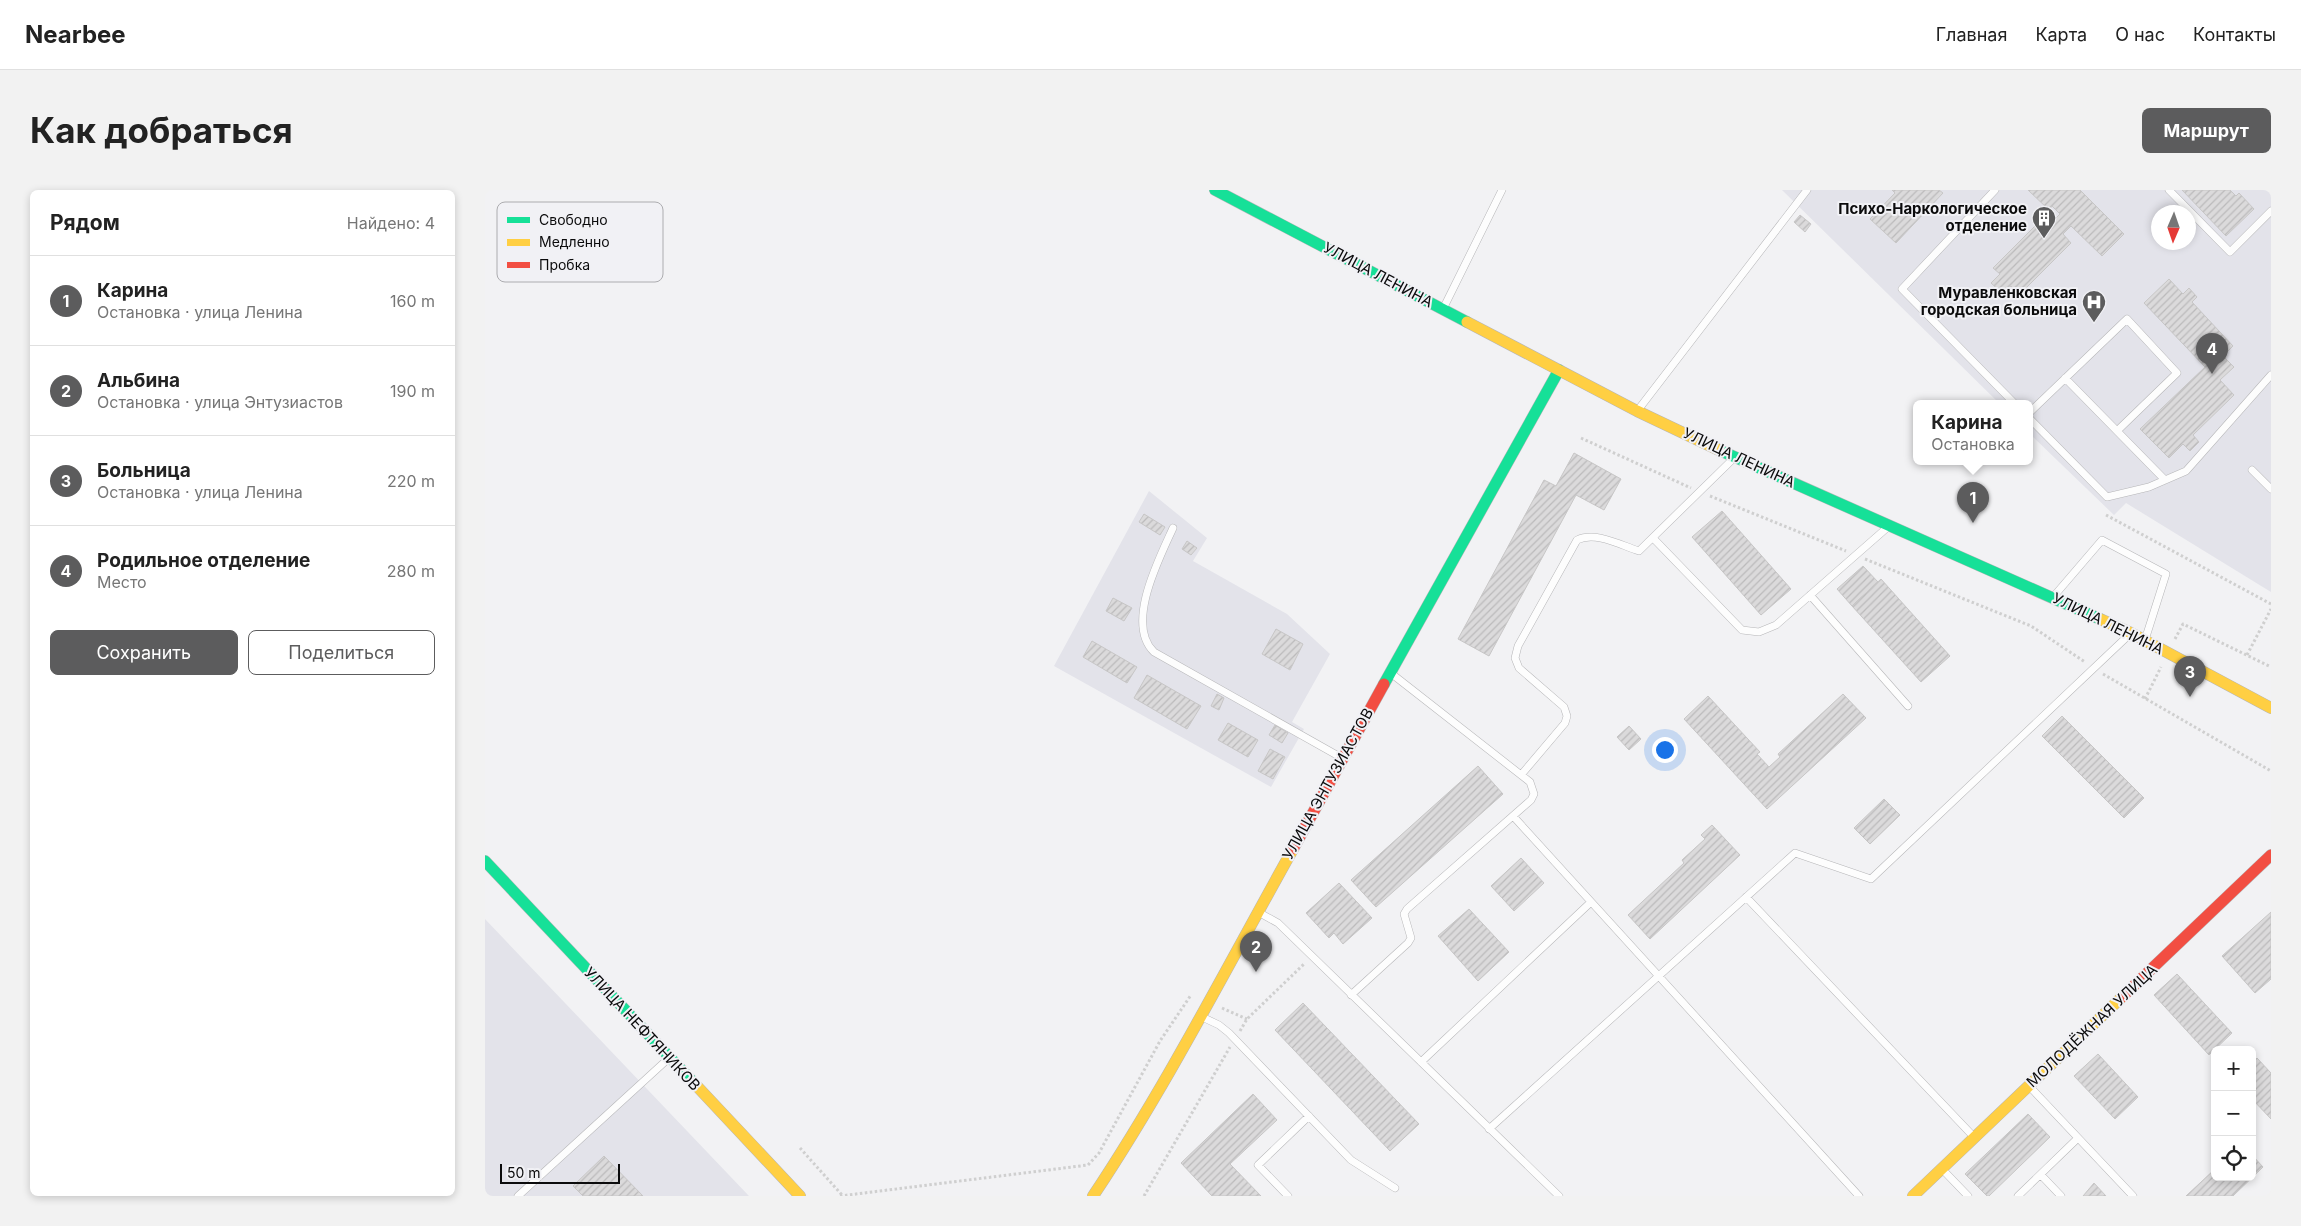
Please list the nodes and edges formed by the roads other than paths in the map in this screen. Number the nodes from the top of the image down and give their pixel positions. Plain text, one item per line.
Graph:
1 (1215, 190) edge
2 (1502, 190) edge
3 (1807, 190) edge
4 (1995, 190) edge
5 (2169, 190) edge
6 (2271, 211) edge
7 (1443, 309) junction
8 (1559, 370) junction
9 (2271, 375) edge
10 (2065, 378) junction
11 (2011, 400) edge
12 (2033, 409) edge
13 (1637, 411) junction
14 (2033, 422) edge
15 (2118, 430) junction
16 (1734, 457) junction
17 (2252, 470) dead end
18 (2165, 480) junction
19 (2271, 490) edge
20 (1889, 526) junction
21 (1173, 528) dead end
22 (1653, 538) junction
23 (1810, 595) junction
24 (2053, 597) junction
25 (2131, 633) junction
26 (2145, 640) junction
27 (1389, 673) junction
28 (1908, 706) dead end
29 (2271, 708) edge
30 (1342, 758) junction
31 (1521, 775) junction
32 (1513, 816) junction
33 (2271, 855) edge
34 (485, 861) edge
35 (1746, 897) junction
36 (1591, 902) junction
37 (1257, 911) junction
38 (1659, 976) junction
39 (1351, 995) junction
40 (1200, 1016) junction
41 (669, 1058) junction
42 (1421, 1062) junction
43 (2029, 1086) junction
44 (1309, 1116) junction
45 (1489, 1129) junction
46 (1974, 1138) junction
47 (2078, 1138) junction
48 (1942, 1168) junction
49 (2041, 1174) junction
50 (1395, 1188) dead end
51 (518, 1196) edge
52 (800, 1196) edge
53 (1093, 1196) edge
54 (1288, 1196) edge
55 (1559, 1196) edge
56 (1859, 1196) edge
57 (1913, 1196) edge
58 (1968, 1196) edge
59 (2018, 1196) edge
60 (2061, 1196) edge
61 (2133, 1196) edge

1 - 7 main road, УЛИЦА ЛЕНИНА
2 - 7 lane
3 - 13 lane
4 - 11 lane
5 - 6 lane
7 - 8 main road, УЛИЦА ЛЕНИНА
8 - 13 main road, УЛИЦА ЛЕНИНА
8 - 27 main road, УЛИЦА ЭНТУЗИАСТОВ
9 - 18 lane
10 - 12 lane
10 - 15 lane
10 - 15 lane
13 - 16 main road, УЛИЦА ЛЕНИНА
14 - 18 lane
15 - 18 lane
16 - 20 main road, УЛИЦА ЛЕНИНА
16 - 22 lane
17 - 19 lane
20 - 23 lane
20 - 24 main road, УЛИЦА ЛЕНИНА
21 - 30 lane
22 - 23 lane
22 - 31 lane
23 - 28 lane
24 - 25 main road, УЛИЦА ЛЕНИНА
24 - 26 lane
25 - 26 main road, УЛИЦА ЛЕНИНА
25 - 35 lane
26 - 29 main road, УЛИЦА ЛЕНИНА
27 - 30 main road, УЛИЦА ЭНТУЗИАСТОВ
27 - 31 lane
30 - 37 main road, УЛИЦА ЭНТУЗИАСТОВ
31 - 32 lane
32 - 36 lane
32 - 39 lane
33 - 43 main road, МОЛОДЁЖНАЯ УЛИЦА
34 - 41 main road, УЛИЦА НЕФТЯНИКОВ
35 - 38 lane
35 - 46 lane
36 - 38 lane
36 - 42 lane
37 - 39 lane
37 - 40 main road, УЛИЦА ЭНТУЗИАСТОВ
38 - 45 lane
38 - 56 lane
39 - 42 lane
40 - 44 lane
40 - 53 main road, УЛИЦА ЭНТУЗИАСТОВ
41 - 51 lane
41 - 52 main road, УЛИЦА НЕФТЯНИКОВ
42 - 45 lane
43 - 46 main road, МОЛОДЁЖНАЯ УЛИЦА
43 - 47 lane
44 - 50 lane
44 - 54 lane
45 - 55 lane
46 - 48 main road, МОЛОДЁЖНАЯ УЛИЦА
47 - 49 lane
47 - 61 lane
48 - 57 main road, МОЛОДЁЖНАЯ УЛИЦА
48 - 58 lane
49 - 59 lane
49 - 60 lane

